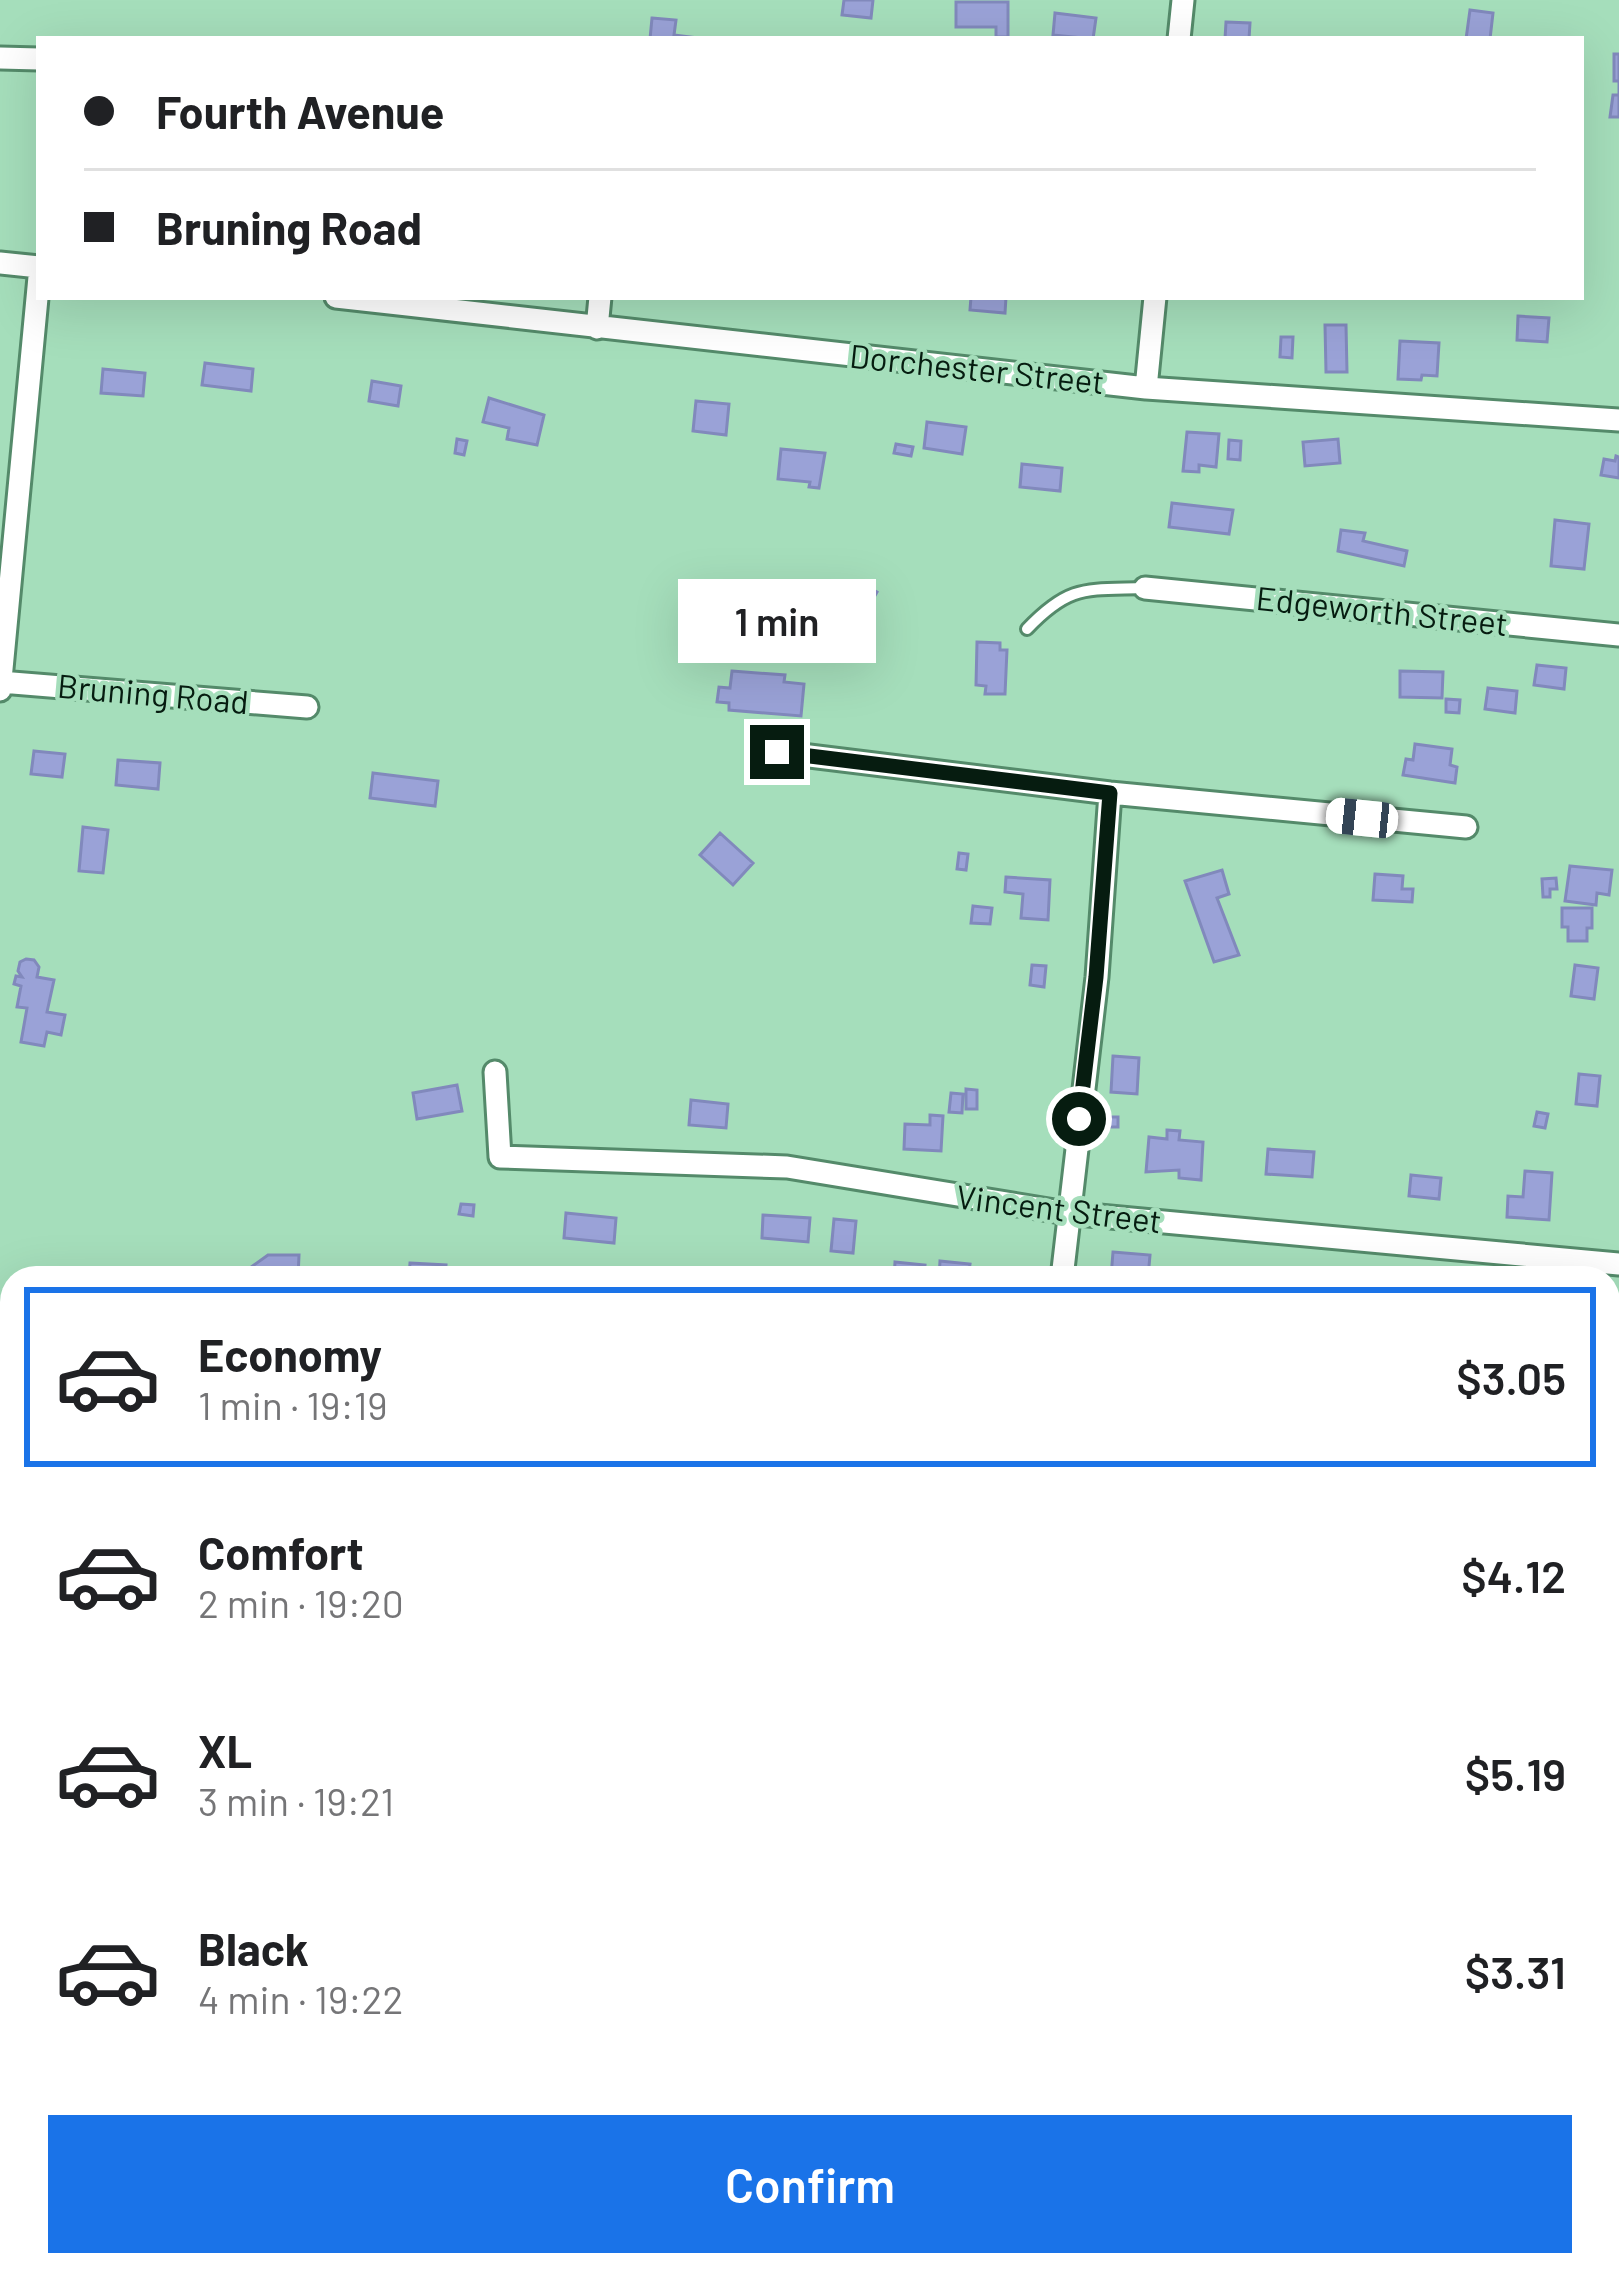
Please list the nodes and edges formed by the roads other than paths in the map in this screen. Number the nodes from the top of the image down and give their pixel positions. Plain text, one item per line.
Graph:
1 (1183, 0) edge
2 (1180, 36) edge
3 (0, 58) edge
4 (36, 59) edge
5 (0, 263) edge
6 (36, 267) edge
7 (36, 297) edge
8 (361, 300) edge
9 (600, 300) edge
10 (1155, 300) edge
11 (597, 328) junction
12 (1146, 388) junction
13 (1619, 420) edge
14 (9, 480) edge
15 (1144, 588) joint
16 (1027, 629) dead end
17 (1619, 635) edge
18 (0, 684) edge
19 (307, 706) dead end
20 (777, 752) dead end
21 (1110, 793) junction
22 (1466, 827) dead end
23 (495, 1072) dead end
24 (1067, 1213) junction
25 (1619, 1264) edge
26 (1063, 1266) edge

1 - 2 street
3 - 4 street
5 - 6 street
7 - 14 street
8 - 11 street, Dorchester Street
9 - 11 street
10 - 12 street
11 - 12 street, Dorchester Street
12 - 13 street, Dorchester Street
14 - 18 street
15 - 16 lane
15 - 17 street, Edgeworth Street
18 - 19 street, Bruning Road
20 - 21 street
21 - 22 street
21 - 24 street
23 - 24 street, Vincent Street
24 - 25 street, Vincent Street
24 - 26 street

